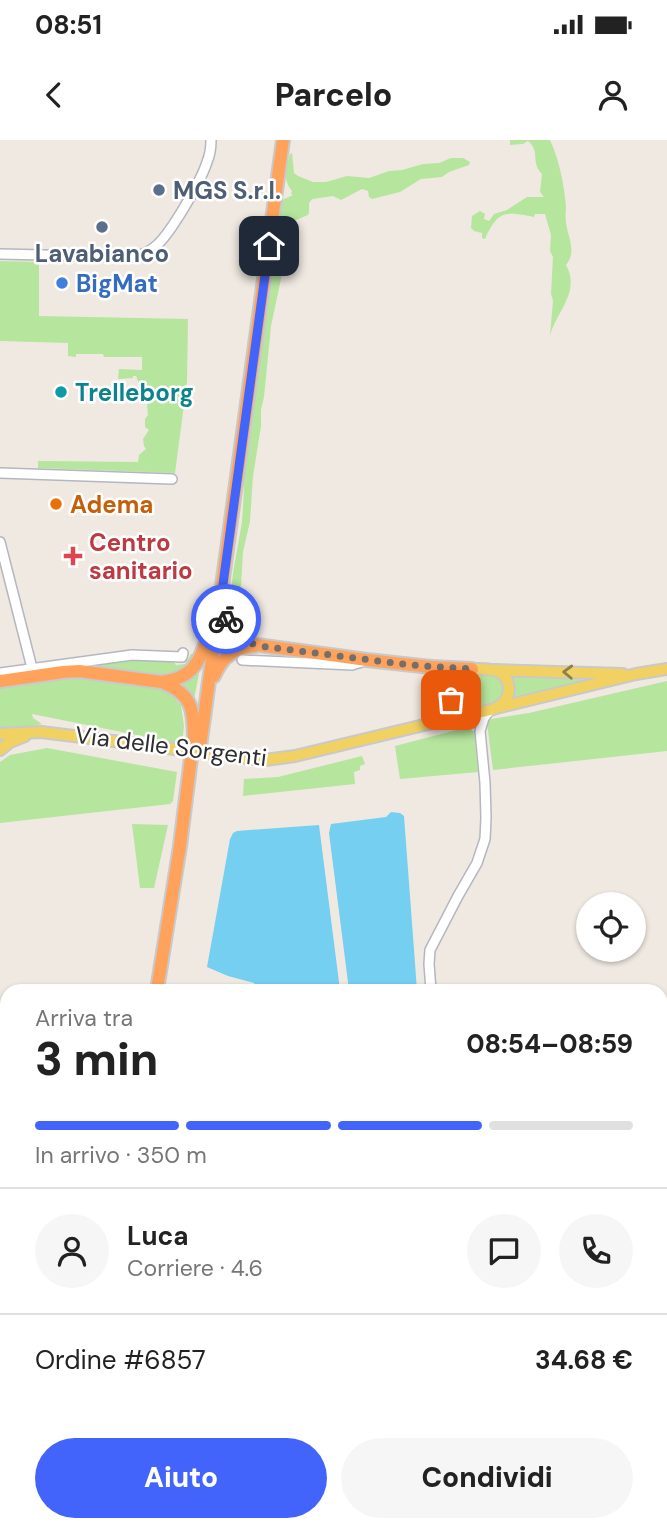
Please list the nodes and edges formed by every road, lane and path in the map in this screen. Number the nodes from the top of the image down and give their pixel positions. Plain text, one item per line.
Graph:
1 (211, 140) edge
2 (275, 140) edge
3 (283, 140) edge
4 (0, 254) edge
5 (0, 473) edge
6 (172, 479) dead end
7 (0, 542) edge
8 (223, 584) junction
9 (208, 637) junction
10 (260, 646) junction
11 (183, 653) dead end
12 (242, 660) dead end
13 (366, 660) junction
14 (431, 667) junction
15 (32, 668) junction
16 (472, 669) junction
17 (667, 669) edge
18 (492, 670) junction
19 (0, 673) edge
20 (636, 674) junction
21 (0, 681) edge
22 (161, 682) junction
23 (209, 686) junction
24 (449, 691) junction
25 (493, 709) junction
26 (478, 712) junction
27 (462, 716) junction
28 (430, 723) junction
29 (480, 731) junction
30 (34, 732) junction
31 (0, 734) edge
32 (0, 750) edge
33 (195, 750) junction
34 (158, 984) edge
35 (165, 984) edge
36 (431, 984) edge

1 - 4 street
2 - 9 highway
3 - 8 highway
5 - 6 street
7 - 15 street
8 - 10 highway
8 - 23 highway
9 - 22 highway
9 - 33 highway
10 - 13 highway
10 - 23 highway
11 - 15 street
12 - 13 street
13 - 14 highway
14 - 16 highway
14 - 24 highway
15 - 19 street
16 - 18 main road, Via delle Sorgenti
16 - 24 main road
17 - 20 main road, Via delle Sorgenti
20 -> 18 main road, Via delle Sorgenti
18 - 25 main road
20 - 25 main road, Via delle Sorgenti
21 - 22 highway
22 - 33 highway
23 - 33 highway
24 - 26 main road
24 - 28 main road
25 - 26 main road, Via delle Sorgenti
25 - 29 street
26 - 27 main road, Via delle Sorgenti
27 - 28 main road, Via delle Sorgenti
27 - 29 street
28 - 30 main road, Via delle Sorgenti, bridge
29 - 36 street
30 - 31 main road, Via delle Sorgenti
30 - 32 main road
33 - 34 highway
33 - 35 highway

